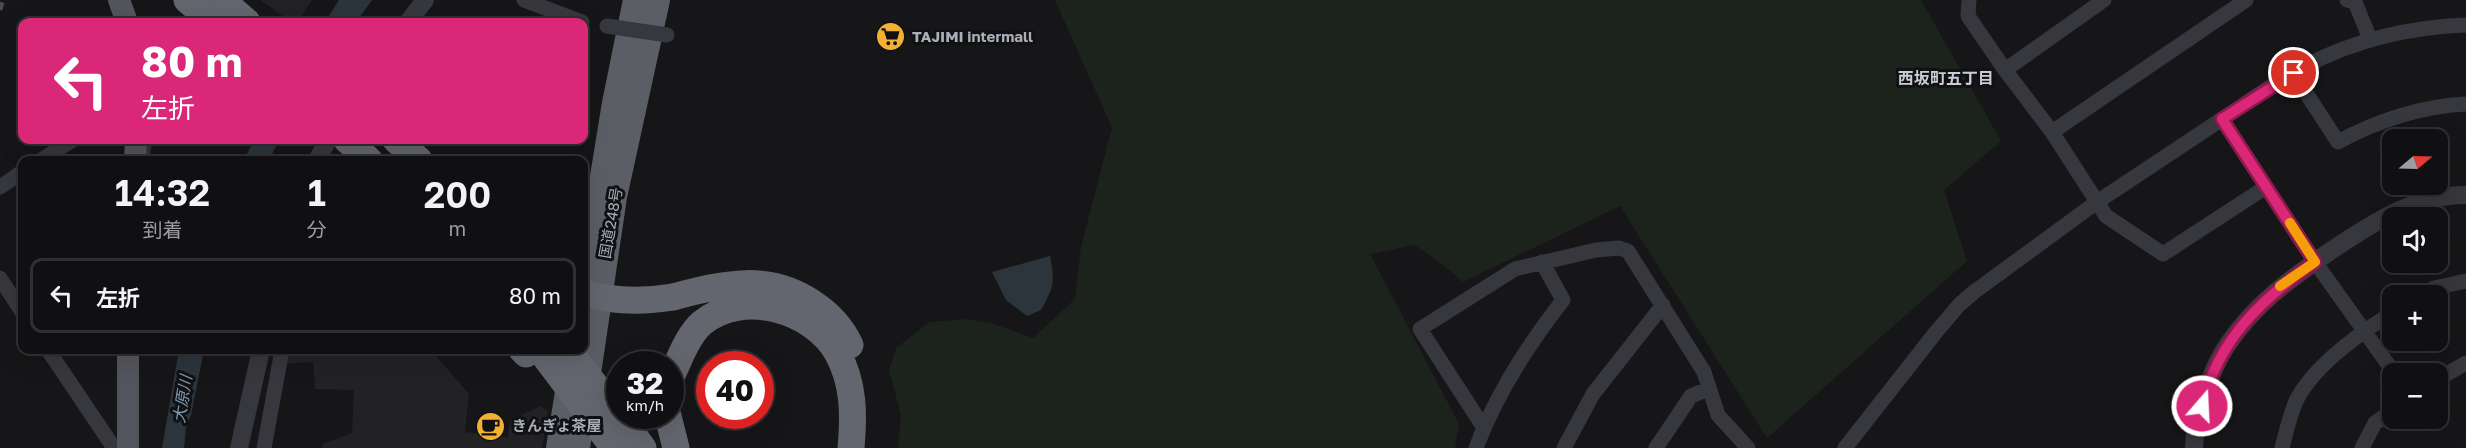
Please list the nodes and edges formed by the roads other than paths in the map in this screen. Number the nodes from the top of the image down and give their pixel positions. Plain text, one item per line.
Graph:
1 (119, 0) edge
2 (187, 0) edge
3 (222, 0) edge
4 (425, 0) edge
5 (524, 0) edge
6 (635, 0) edge
7 (658, 0) edge
8 (1969, 0) edge
9 (2104, 0) edge
10 (2246, 0) edge
11 (2347, 0) edge
12 (126, 18) edge
13 (208, 18) edge
14 (243, 18) edge
15 (411, 18) edge
16 (570, 18) edge
17 (588, 24) edge
18 (2466, 25) edge
19 (667, 35) dead end
20 (2370, 39) junction
21 (2005, 70) junction
22 (2294, 73) junction
23 (2466, 104) edge
24 (2222, 119) junction
25 (2052, 132) junction
26 (67, 144) edge
27 (364, 144) edge
28 (386, 149) edge
29 (47, 156) edge
30 (407, 156) edge
31 (18, 175) edge
32 (0, 187) edge
33 (2266, 187) junction
34 (2466, 195) edge
35 (2097, 202) junction
36 (588, 262) edge
37 (1542, 262) junction
38 (2315, 262) junction
39 (0, 278) edge
40 (2466, 281) edge
41 (2448, 285) edge
42 (588, 294) edge
43 (1663, 305) junction
44 (18, 306) edge
45 (2382, 319) edge
46 (2365, 330) junction
47 (684, 352) edge
48 (51, 354) edge
49 (128, 354) edge
50 (260, 354) edge
51 (281, 354) edge
52 (531, 354) edge
53 (532, 354) edge
54 (571, 354) edge
55 (573, 354) edge
56 (2388, 363) edge
57 (2466, 363) edge
58 (2448, 373) edge
59 (1708, 389) junction
60 (2382, 418) edge
61 (1484, 428) junction
62 (671, 429) edge
63 (630, 443) edge
64 (114, 448) edge
65 (128, 448) edge
66 (239, 448) edge
67 (264, 448) edge
68 (558, 448) edge
69 (578, 448) edge
70 (598, 448) edge
71 (676, 448) edge
72 (851, 448) edge
73 (863, 448) edge
74 (1476, 448) edge
75 (1564, 448) edge
76 (1656, 448) edge
77 (1748, 448) edge
78 (1845, 448) edge
79 (2194, 448) edge
80 (2282, 448) edge
81 (2362, 448) edge

1 - 12 main road
2 - 13 highway
3 - 14 highway
4 - 15 street
5 - 16 street
6 - 36 highway, 国道248号
7 - 69 highway, 国道248号
8 - 21 street
9 - 21 street
10 - 25 street
11 - 20 street
17 - 19 street, bridge
18 - 20 street
20 - 22 street
21 - 25 street
22 - 23 street
22 - 24 street
24 - 33 street
24 - 35 street
25 - 35 street
26 - 29 street
27 - 28 highway
28 - 30 highway
31 - 32 street
33 - 35 street
33 - 38 street
34 - 38 street
35 - 78 street
37 - 43 street
37 - 61 street
37 - 61 street
38 - 46 street
38 - 79 street
39 - 44 street
40 - 41 street
42 - 73 highway, bridge
43 - 59 street
43 - 75 street
45 - 46 street
46 - 56 street
46 - 80 street
47 - 72 highway
48 - 64 street
49 - 65 main road
50 - 66 street
51 - 67 street
52 - 70 highway
53 - 63 highway, bridge
54 - 63 highway, bridge
55 - 68 highway
57 - 58 street
59 - 76 street
59 - 77 street
60 - 81 street
61 - 74 street
62 - 71 highway

